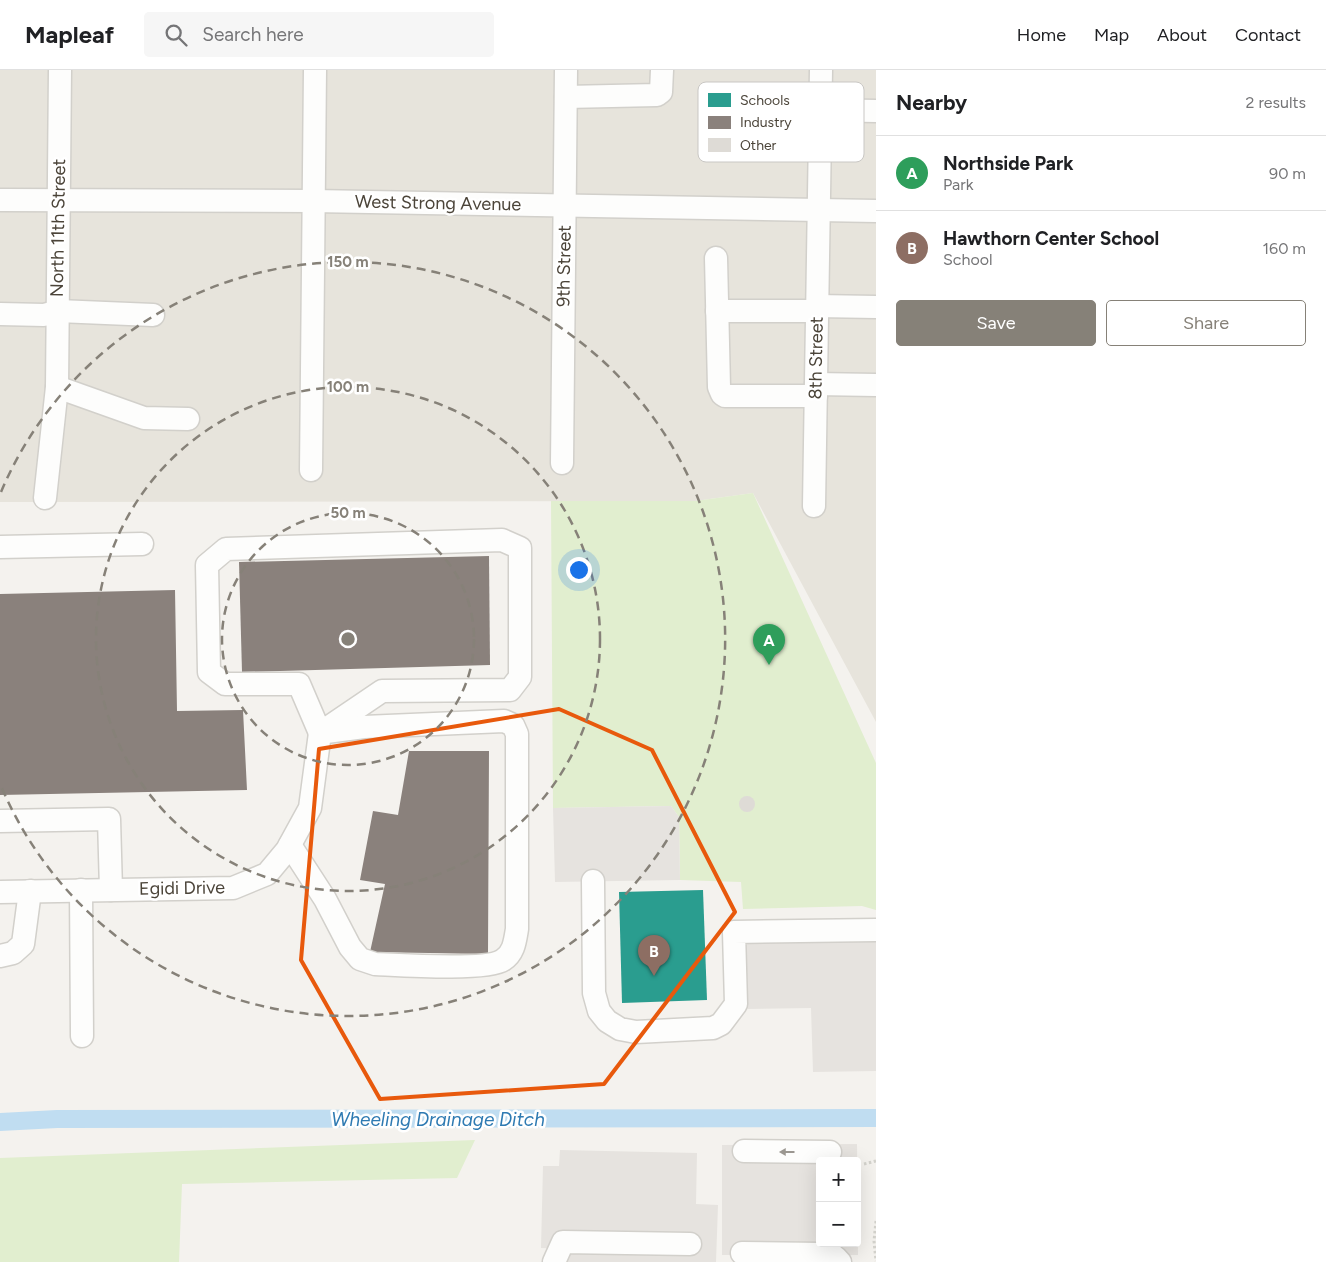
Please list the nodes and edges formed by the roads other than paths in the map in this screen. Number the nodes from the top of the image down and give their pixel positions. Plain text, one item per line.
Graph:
1 (60, 70) edge
2 (315, 70) edge
3 (566, 70) edge
4 (662, 70) edge
5 (566, 97) junction
6 (819, 162) edge
7 (0, 200) edge
8 (58, 201) junction
9 (314, 201) junction
10 (565, 206) junction
11 (819, 210) junction
12 (876, 210) edge
13 (716, 258) dead end
14 (876, 307) edge
15 (817, 309) junction
16 (58, 311) junction
17 (717, 311) junction
18 (0, 314) edge
19 (153, 315) dead end
20 (876, 385) edge
21 (57, 387) junction
22 (816, 390) junction
23 (188, 419) dead end
24 (562, 463) dead end
25 (311, 470) dead end
26 (45, 498) dead end
27 (814, 506) dead end
28 (142, 544) dead end
29 (0, 547) edge
30 (320, 733) junction
31 (0, 821) edge
32 (290, 845) junction
33 (593, 881) dead end
34 (80, 890) junction
35 (111, 890) junction
36 (30, 891) junction
37 (0, 892) edge
38 (876, 930) edge
39 (0, 956) edge
40 (82, 1036) dead end
41 (744, 1151) dead end
42 (830, 1152) dead end
43 (690, 1244) dead end
44 (742, 1253) dead end
45 (824, 1259) edge
46 (554, 1262) edge

1 - 8 street, North 11th Street
2 - 9 street
3 - 5 street, 9th Street
4 - 5 street
5 - 10 street, 9th Street
6 - 11 street, 8th Street
7 - 8 street, West Strong Avenue
8 - 9 street, West Strong Avenue
8 - 16 street, North 11th Street
9 - 10 street, West Strong Avenue
9 - 25 street
10 - 11 street, West Strong Avenue
10 - 24 street, 9th Street
11 - 12 street, West Strong Avenue
11 - 15 street, 8th Street
13 - 17 street
14 - 15 street
15 - 17 street
15 - 22 street, 8th Street
16 - 18 street
16 - 19 street
16 - 21 street, North 11th Street
17 - 22 street
20 - 22 street
21 - 23 street
21 - 26 street, North 11th Street
22 - 27 street, 8th Street
28 - 29 street
30 - 30 street
30 - 32 street, Egidi Drive
30 - 32 street
31 - 35 street
32 - 35 street, Egidi Drive
33 - 38 street
34 - 35 street, Egidi Drive
34 - 36 street, Egidi Drive
34 - 40 street
36 - 37 street, Egidi Drive
36 - 39 street
42 -> 41 street
43 - 46 street
44 - 45 street

